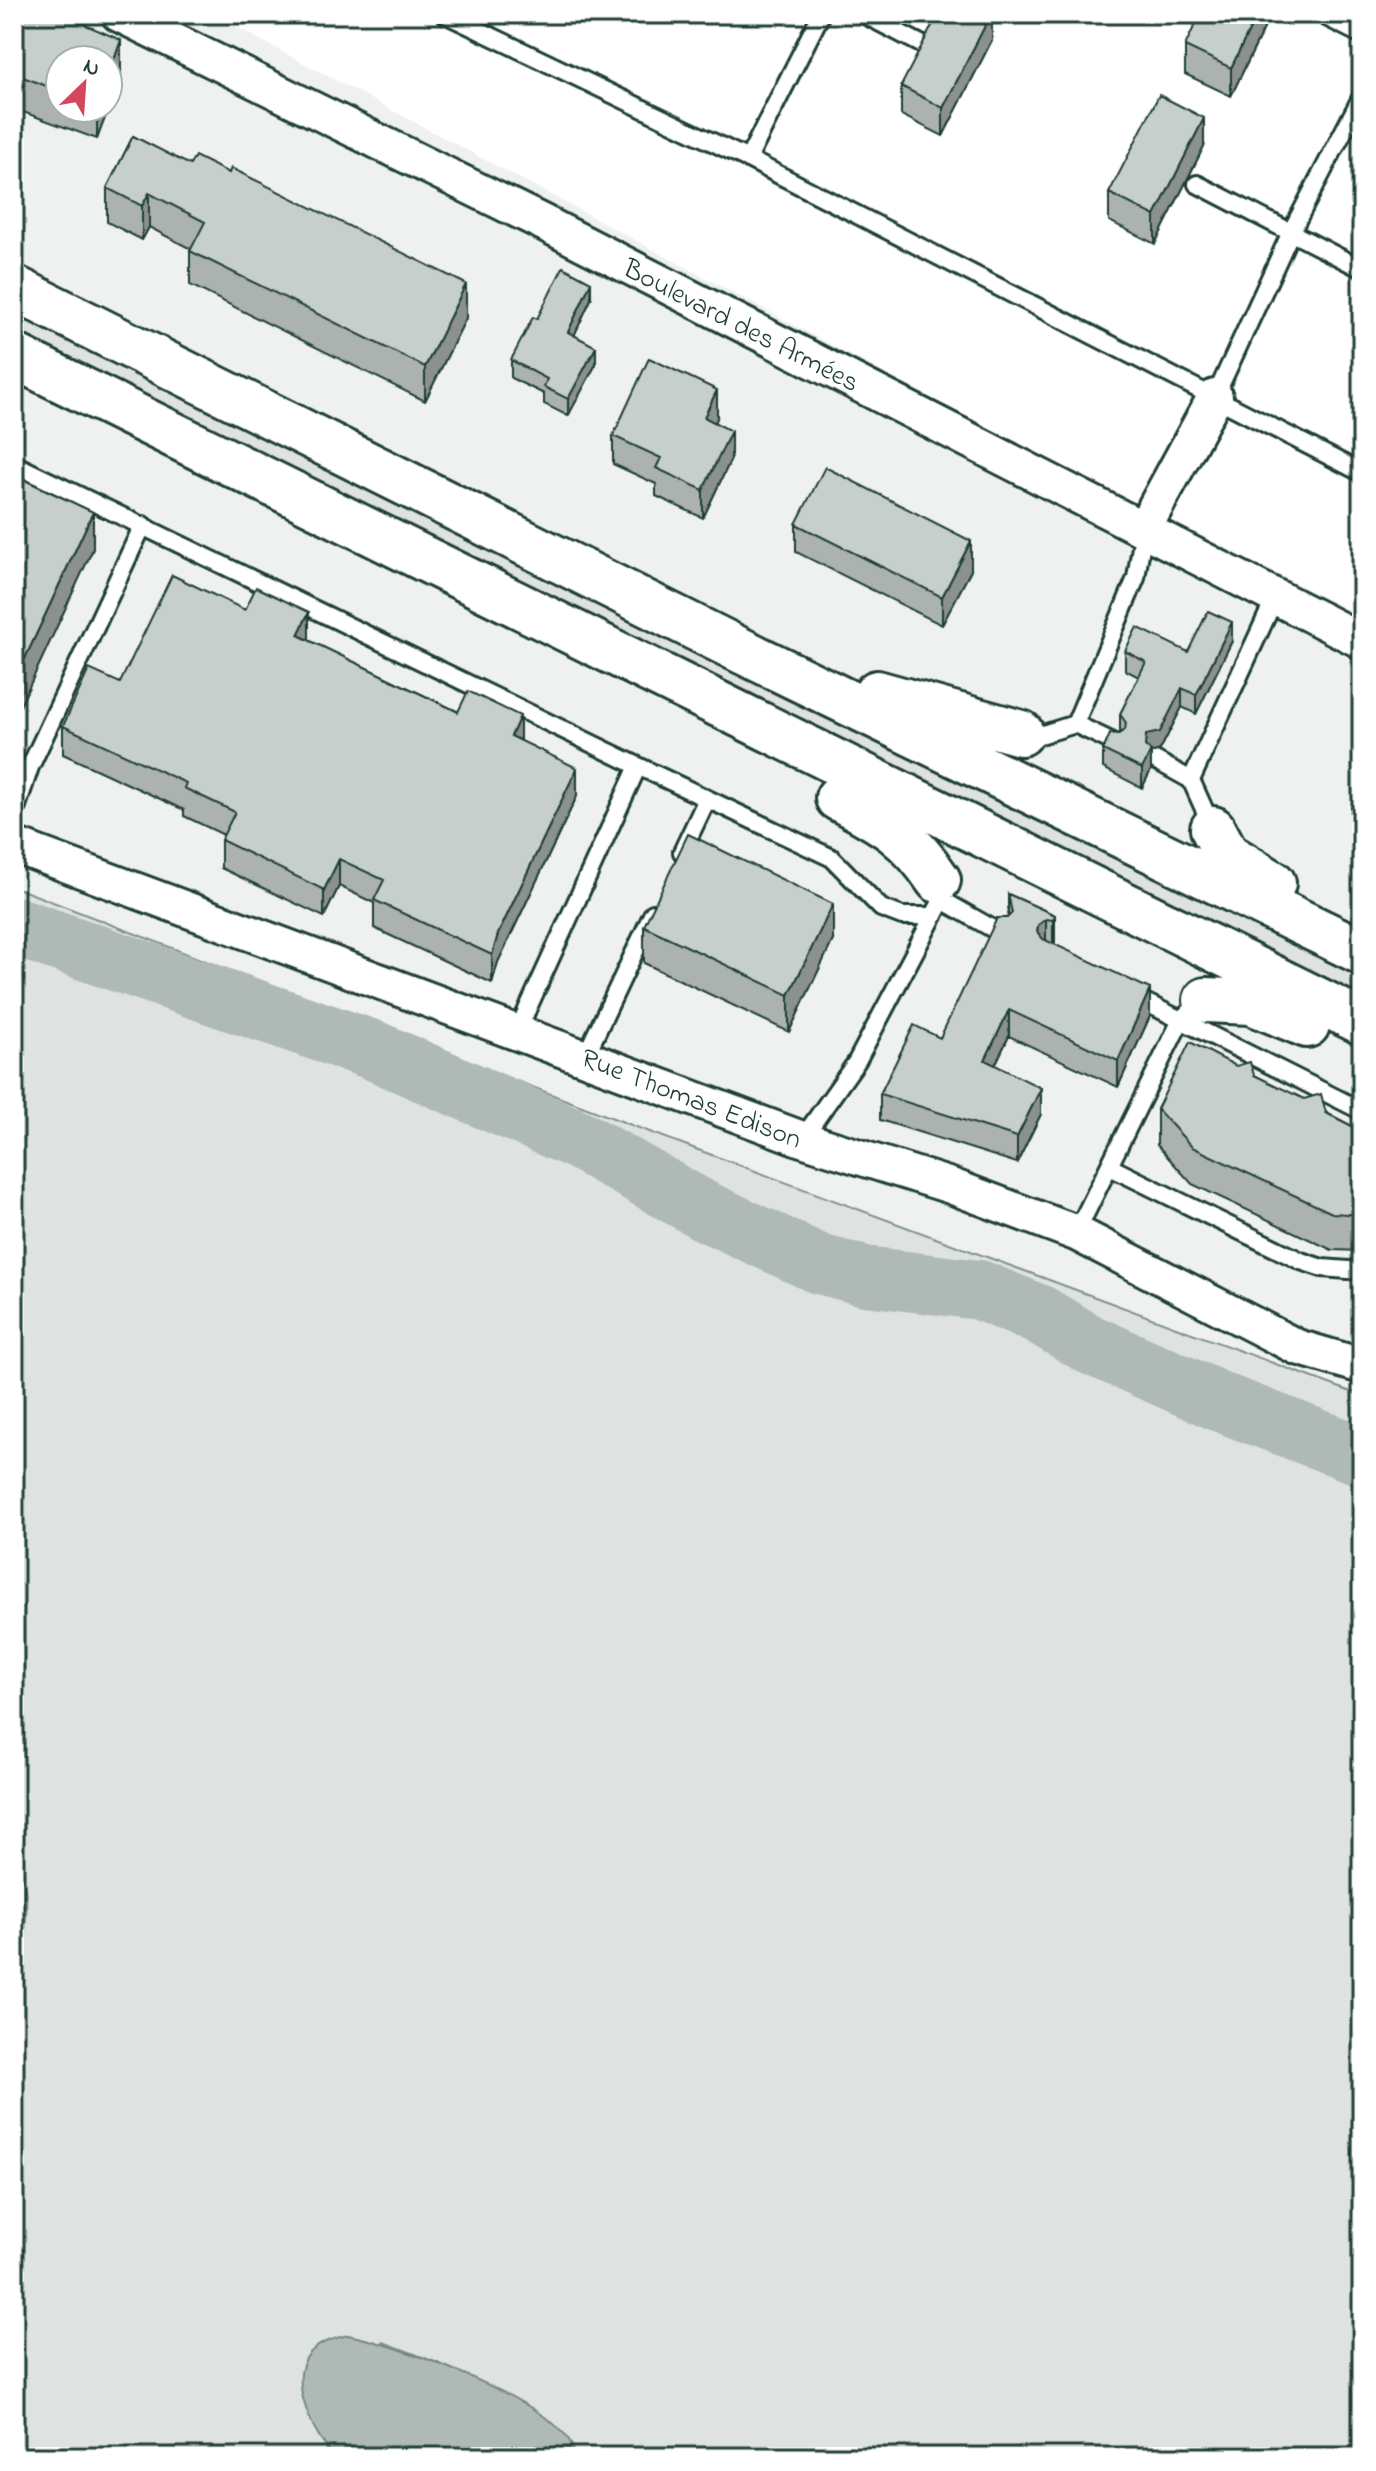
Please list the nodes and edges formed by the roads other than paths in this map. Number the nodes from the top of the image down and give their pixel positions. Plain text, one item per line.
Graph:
1 (119, 14) edge
2 (445, 14) edge
3 (821, 14) edge
4 (863, 14) edge
5 (1320, 14) edge
6 (1362, 35) edge
7 (921, 44) edge
8 (1362, 96) edge
9 (748, 159) junction
10 (1197, 184) dead end
11 (1291, 232) junction
12 (1362, 269) edge
13 (14, 288) edge
14 (14, 356) edge
15 (1215, 397) junction
16 (14, 464) edge
17 (1362, 473) edge
18 (143, 525) junction
19 (1144, 528) junction
20 (1276, 596) junction
21 (515, 604) junction
22 (1362, 641) edge
23 (742, 651) junction
24 (1075, 724) junction
25 (1021, 733) joint
26 (1115, 743) edge
27 (1155, 760) dead end
28 (638, 766) junction
29 (1191, 780) junction
30 (707, 799) junction
31 (14, 815) edge
32 (1213, 829) joint
33 (14, 845) edge
34 (673, 871) edge
35 (938, 898) junction
36 (659, 899) edge
37 (1362, 933) edge
38 (1002, 934) edge
39 (1362, 952) edge
40 (1114, 986) edge
41 (1194, 1009) junction
42 (1362, 1022) edge
43 (517, 1032) junction
44 (1362, 1048) edge
45 (585, 1057) junction
46 (1362, 1111) edge
47 (802, 1139) junction
48 (1110, 1167) junction
49 (1076, 1233) junction
50 (1362, 1271) edge
51 (1362, 1366) edge

1 - 19 street, Boulevard des Armées
2 - 9 lane
3 - 9 lane
4 - 7 lane
5 - 6 lane
8 - 11 lane
9 - 15 lane
10 - 11 lane
11 - 12 lane
11 - 15 lane
13 - 23 highway
14 - 21 highway
15 - 17 lane
15 - 19 street
16 - 18 lane
18 - 28 lane
18 - 31 lane
19 - 20 street, Boulevard des Armées
19 - 24 lane
20 - 22 street, Boulevard des Armées
20 - 29 lane
21 - 35 highway
21 - 42 highway
23 - 25 highway
23 - 39 highway
24 - 25 lane
24 - 26 lane
27 - 29 lane
28 - 30 lane
28 - 43 lane
29 - 32 lane
30 - 34 lane
30 - 35 lane
32 - 37 highway
33 - 43 street, Rue Thomas Edison
35 - 38 lane
35 - 47 lane
36 - 45 lane
40 - 41 lane
41 - 44 highway
41 - 46 lane
41 - 48 lane
43 - 45 street, Rue Thomas Edison
45 - 47 street, Rue Thomas Edison
47 - 49 street, Rue Thomas Edison
48 - 49 lane
48 - 50 lane
49 - 51 street, Rue Thomas Edison

